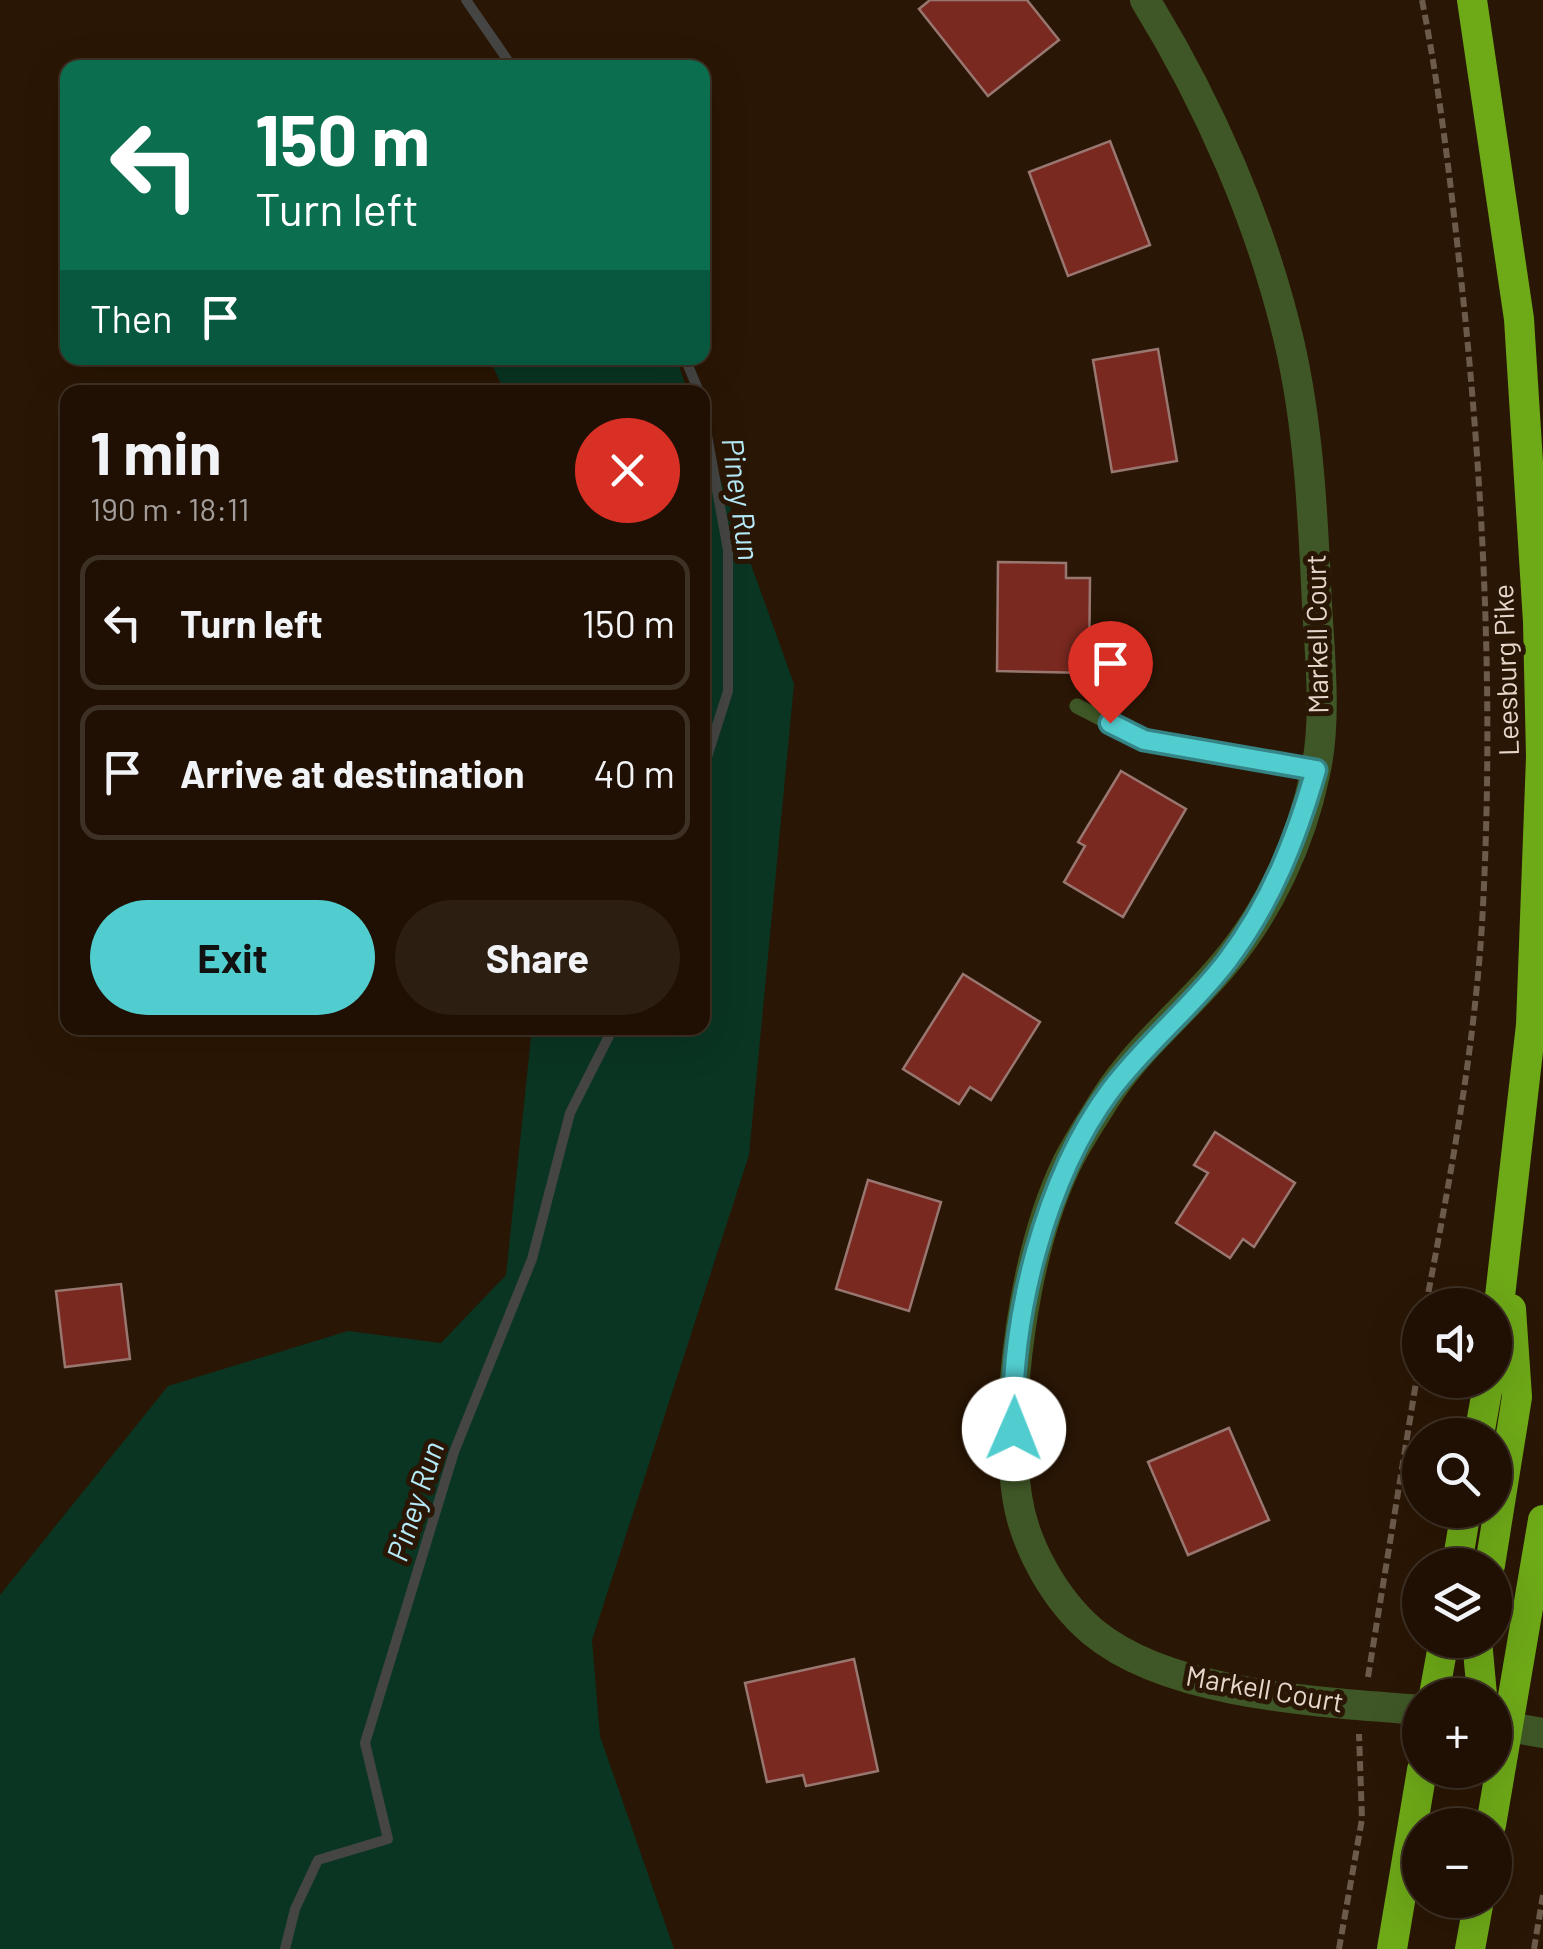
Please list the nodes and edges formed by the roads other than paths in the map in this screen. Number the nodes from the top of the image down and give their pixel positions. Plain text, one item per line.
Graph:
1 (1145, 0) edge
2 (1472, 0) edge
3 (1076, 706) dead end
4 (1316, 770) junction
5 (1507, 1256) junction
6 (1502, 1288) edge
7 (1543, 1520) edge
8 (1493, 1548) edge
9 (1510, 1678) edge
10 (1402, 1708) edge
11 (1512, 1725) edge
12 (1543, 1732) edge
13 (1419, 1788) edge
14 (1476, 1918) edge
15 (1392, 1949) edge
16 (1470, 1949) edge

1 - 4 street, Markell Court
2 - 5 highway, Leesburg Pike
3 - 4 lane
4 - 10 street, Markell Court
5 - 6 highway, Leesburg Pike
5 - 8 highway
7 - 9 highway
11 - 12 street
13 - 15 highway
14 - 16 highway

